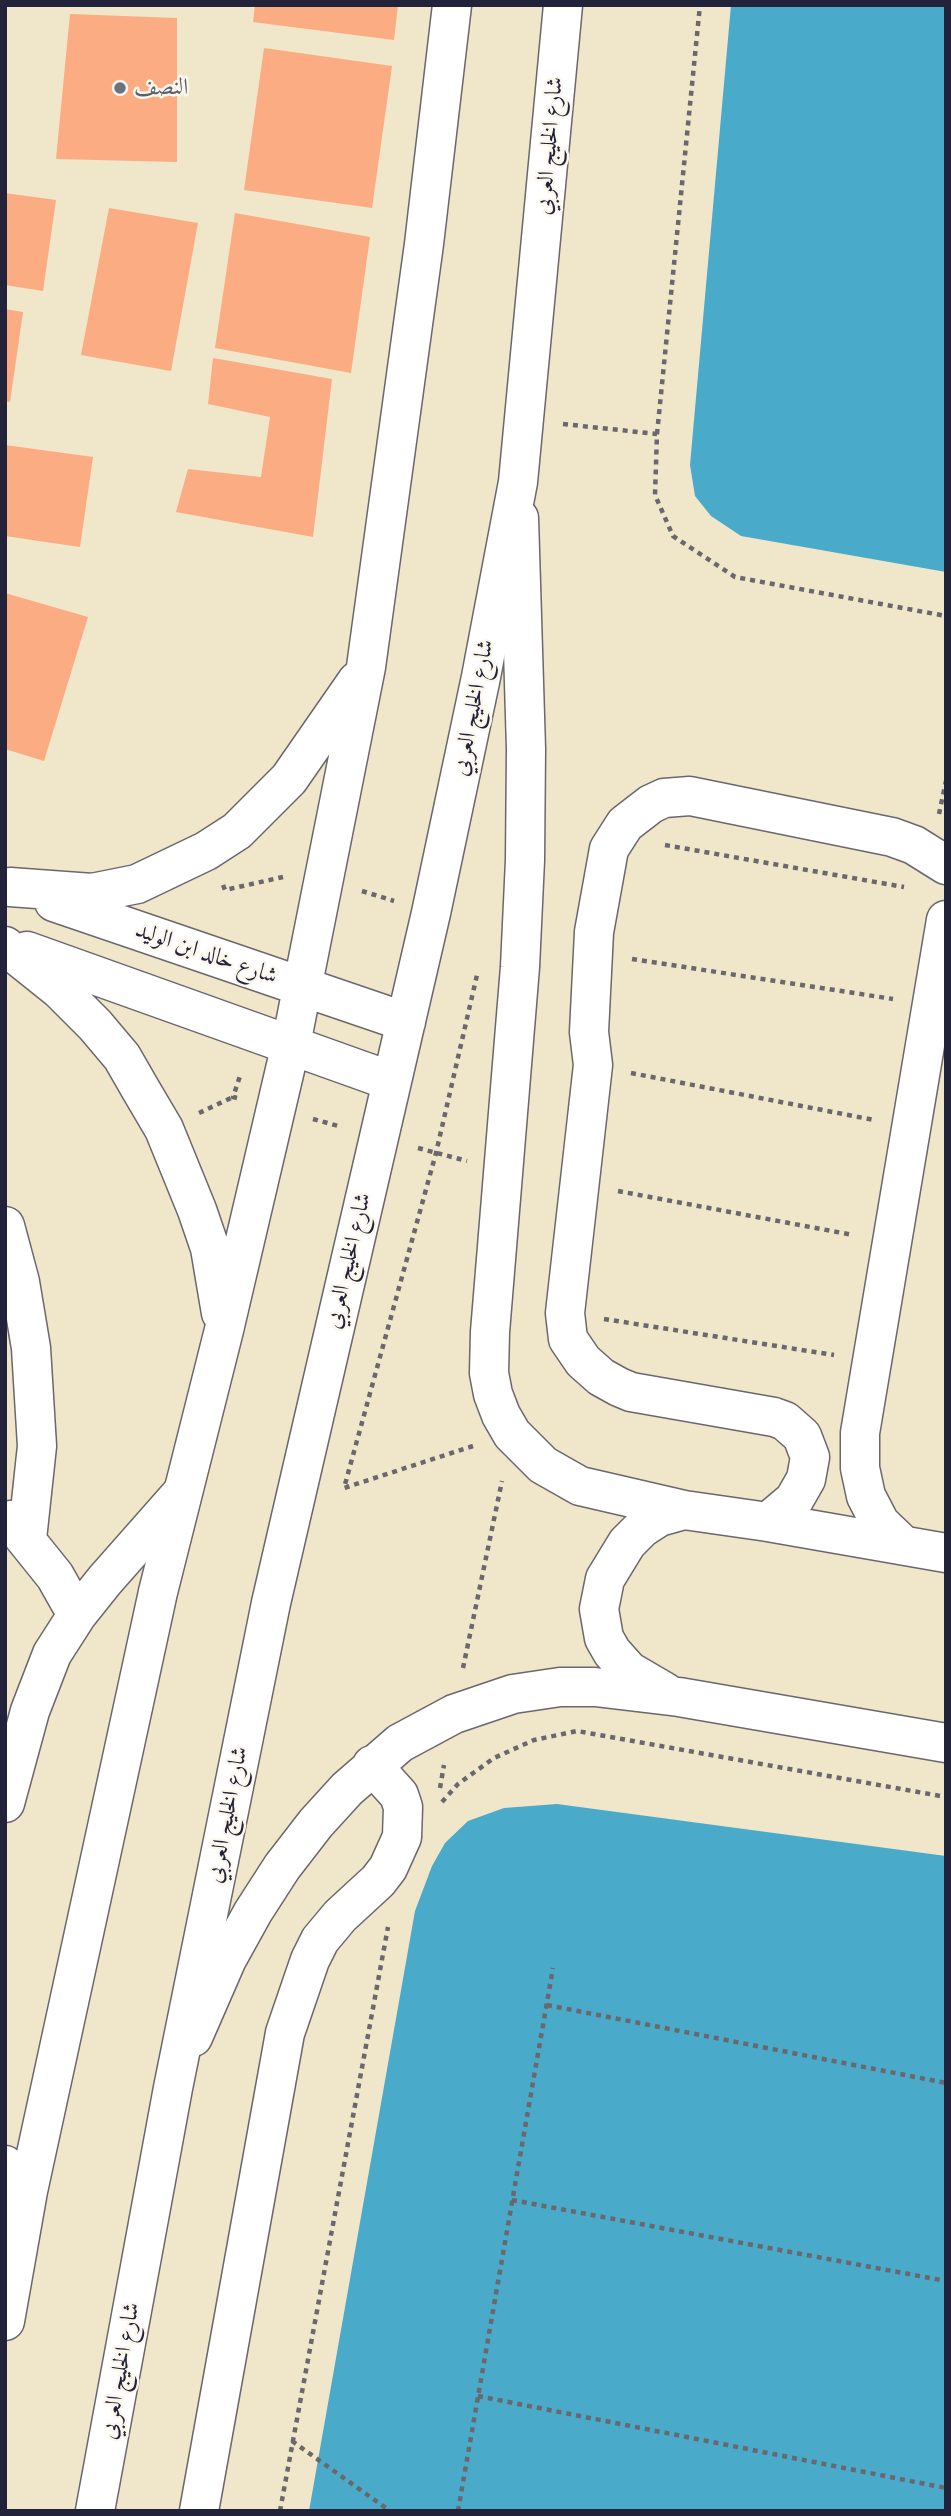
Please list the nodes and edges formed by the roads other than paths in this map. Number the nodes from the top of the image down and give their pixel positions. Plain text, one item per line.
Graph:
1 (452, 5) edge
2 (563, 5) edge
3 (518, 482) junction
4 (366, 667) junction
5 (946, 864) edge
6 (8, 886) edge
7 (946, 920) edge
8 (5, 945) edge
9 (303, 986) junction
10 (406, 1022) junction
11 (291, 1044) junction
12 (391, 1081) junction
13 (5, 1226) edge
14 (224, 1330) junction
15 (180, 1495) junction
16 (684, 1510) junction
17 (768, 1522) junction
18 (16, 1527) edge
19 (903, 1545) junction
20 (946, 1553) edge
21 (76, 1615) junction
22 (679, 1697) junction
23 (946, 1743) edge
24 (372, 1765) junction
25 (5, 1803) edge
26 (173, 2088) junction
27 (5, 2165) edge
28 (25, 2203) junction
29 (5, 2321) edge
30 (95, 2511) edge
31 (199, 2511) edge

1 - 4 main road
2 - 3 main road, شارع الخليج العربي
3 - 10 main road, شارع الخليج العربي
3 - 16 main road
4 - 6 main road
4 - 9 main road
5 - 17 main road
6 - 9 main road, شارع خالد ابن الوليد
7 - 19 main road
8 - 11 main road
8 - 14 main road
9 - 10 main road, شارع خالد ابن الوليد
9 - 11 main road
10 - 12 main road, شارع الخليج العربي
11 - 12 main road
11 - 14 main road
12 - 26 main road, شارع الخليج العربي
13 - 18 main road
14 - 15 main road
15 - 21 main road
15 - 28 main road
16 - 17 main road
16 - 22 main road
17 - 19 main road
18 - 21 main road
19 - 20 main road
21 - 25 main road
22 - 23 main road
22 - 24 main road
24 - 26 main road
24 - 31 main road
26 - 30 main road, شارع الخليج العربي
27 - 28 main road
28 - 29 main road

